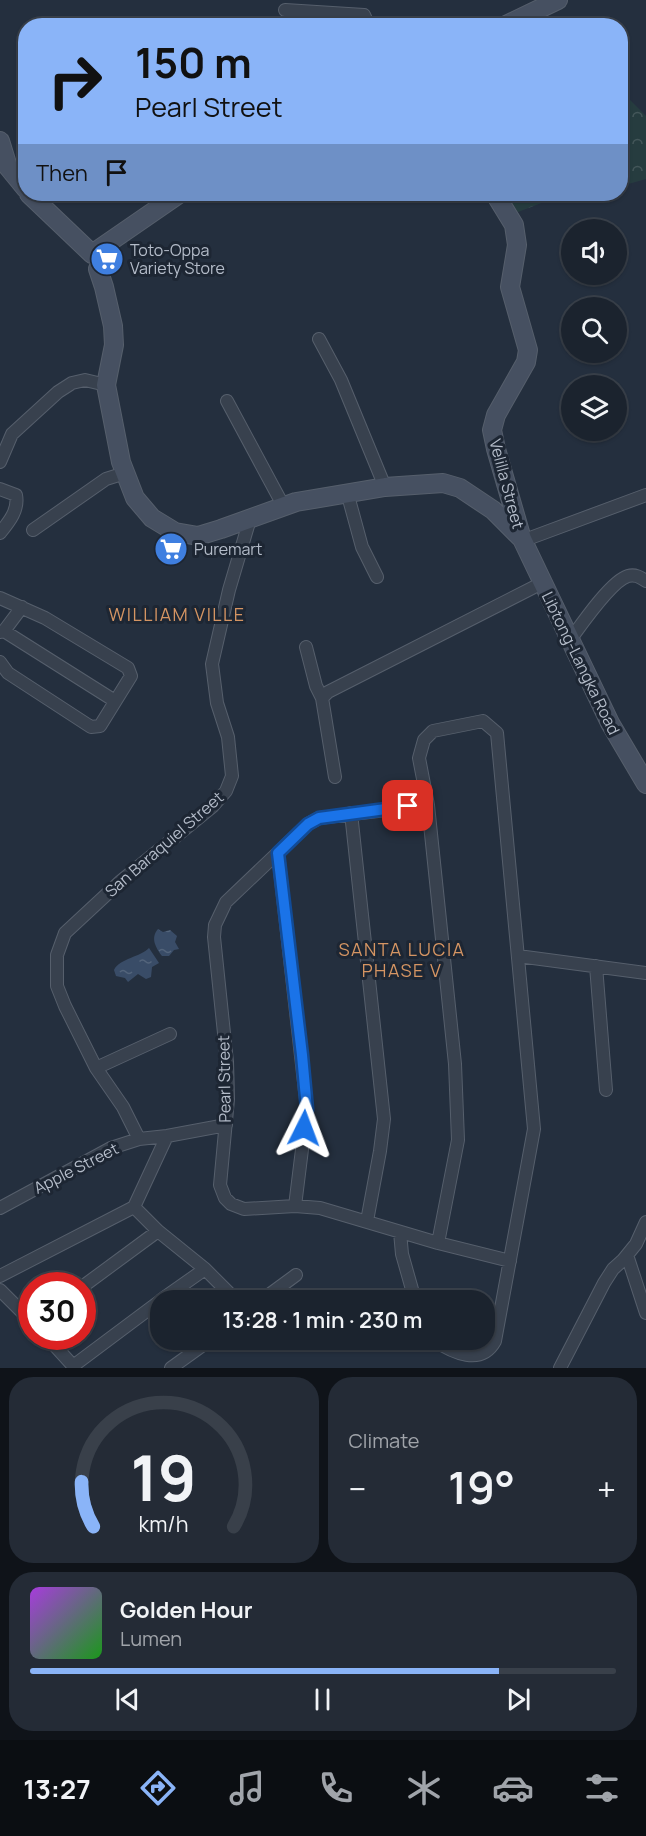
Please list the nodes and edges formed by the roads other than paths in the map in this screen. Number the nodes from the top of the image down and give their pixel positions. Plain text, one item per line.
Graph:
1 (558, 0) edge
2 (285, 10) dead end
3 (365, 18) edge
4 (522, 18) edge
5 (0, 141) edge
6 (18, 179) edge
7 (34, 201) edge
8 (170, 201) edge
9 (499, 201) edge
10 (95, 261) junction
11 (319, 339) dead end
12 (106, 385) junction
13 (227, 401) dead end
14 (0, 462) edge
15 (125, 473) junction
16 (385, 486) junction
17 (0, 489) edge
18 (347, 492) junction
19 (646, 495) edge
20 (284, 507) junction
21 (250, 519) junction
22 (33, 530) dead end
23 (0, 533) edge
24 (522, 540) junction
25 (377, 577) dead end
26 (646, 581) edge
27 (542, 583) junction
28 (0, 598) edge
29 (22, 607) junction
30 (2, 632) edge
31 (570, 640) junction
32 (306, 647) dead end
33 (0, 662) edge
34 (322, 698) junction
35 (115, 701) junction
36 (335, 777) dead end
37 (646, 784) edge
38 (428, 805) junction
39 (351, 813) junction
40 (278, 853) junction
41 (518, 956) junction
42 (596, 966) junction
43 (646, 973) edge
44 (170, 1034) dead end
45 (96, 1068) junction
46 (606, 1090) dead end
47 (226, 1125) junction
48 (167, 1136) junction
49 (139, 1139) junction
50 (295, 1206) junction
51 (134, 1207) junction
52 (0, 1208) edge
53 (367, 1221) junction
54 (646, 1222) edge
55 (158, 1231) junction
56 (400, 1232) junction
57 (438, 1244) junction
58 (627, 1255) junction
59 (510, 1261) junction
60 (205, 1269) junction
61 (296, 1275) dead end
62 (0, 1276) edge
63 (96, 1277) edge
64 (0, 1290) edge
65 (176, 1290) edge
66 (226, 1290) edge
67 (276, 1290) edge
68 (412, 1290) edge
69 (18, 1308) edge
70 (150, 1309) edge
71 (646, 1313) edge
72 (495, 1341) edge
73 (59, 1350) edge
74 (196, 1350) edge
75 (452, 1350) edge
76 (490, 1350) edge
77 (74, 1367) edge
78 (171, 1368) edge
79 (560, 1368) edge

1 - 4 main road
2 - 3 street
5 - 6 main road
7 - 10 main road
8 - 10 main road
9 - 24 main road, Velilla Street
10 - 12 main road
11 - 16 street
12 - 14 street
12 - 15 main road
13 - 20 street
15 - 21 main road
15 - 22 street
16 - 18 main road
16 - 24 main road
17 - 23 street
18 - 20 main road
18 - 25 street
19 - 24 street
20 - 21 main road
21 - 45 street, San Baraquiel Street
24 - 27 main road, Libtong-Langka Road
26 - 31 street
27 - 31 main road, Libtong-Langka Road
27 - 34 street
28 - 29 street
29 - 30 street
29 - 35 street
30 - 35 street
31 - 37 main road, Libtong-Langka Road
32 - 34 street
33 - 35 street
34 - 36 street
38 - 39 street, Pearl Street
38 - 41 street
38 - 57 street
39 - 40 street, Pearl Street
39 - 53 street
40 - 47 street, Pearl Street
40 - 50 street
41 - 42 street
41 - 59 street
42 - 43 street
42 - 46 street
44 - 45 street
45 - 49 street, San Baraquiel Street
47 - 48 street, Apple Street
47 - 50 street, Pearl Street
48 - 49 street, Apple Street
48 - 51 street
49 - 52 street, Apple Street
50 - 53 street, Pearl Street
51 - 55 street
51 - 62 street
53 - 56 street, Pearl Street
54 - 58 street
55 - 60 street
55 - 63 street
56 - 57 street, Pearl Street
56 - 68 street
57 - 59 street, Pearl Street
58 - 71 street
58 - 79 street
59 - 72 street
60 - 65 street
60 - 66 street
61 - 67 street
64 - 69 street
70 - 77 street
73 - 77 street
74 - 78 street
75 - 76 street

